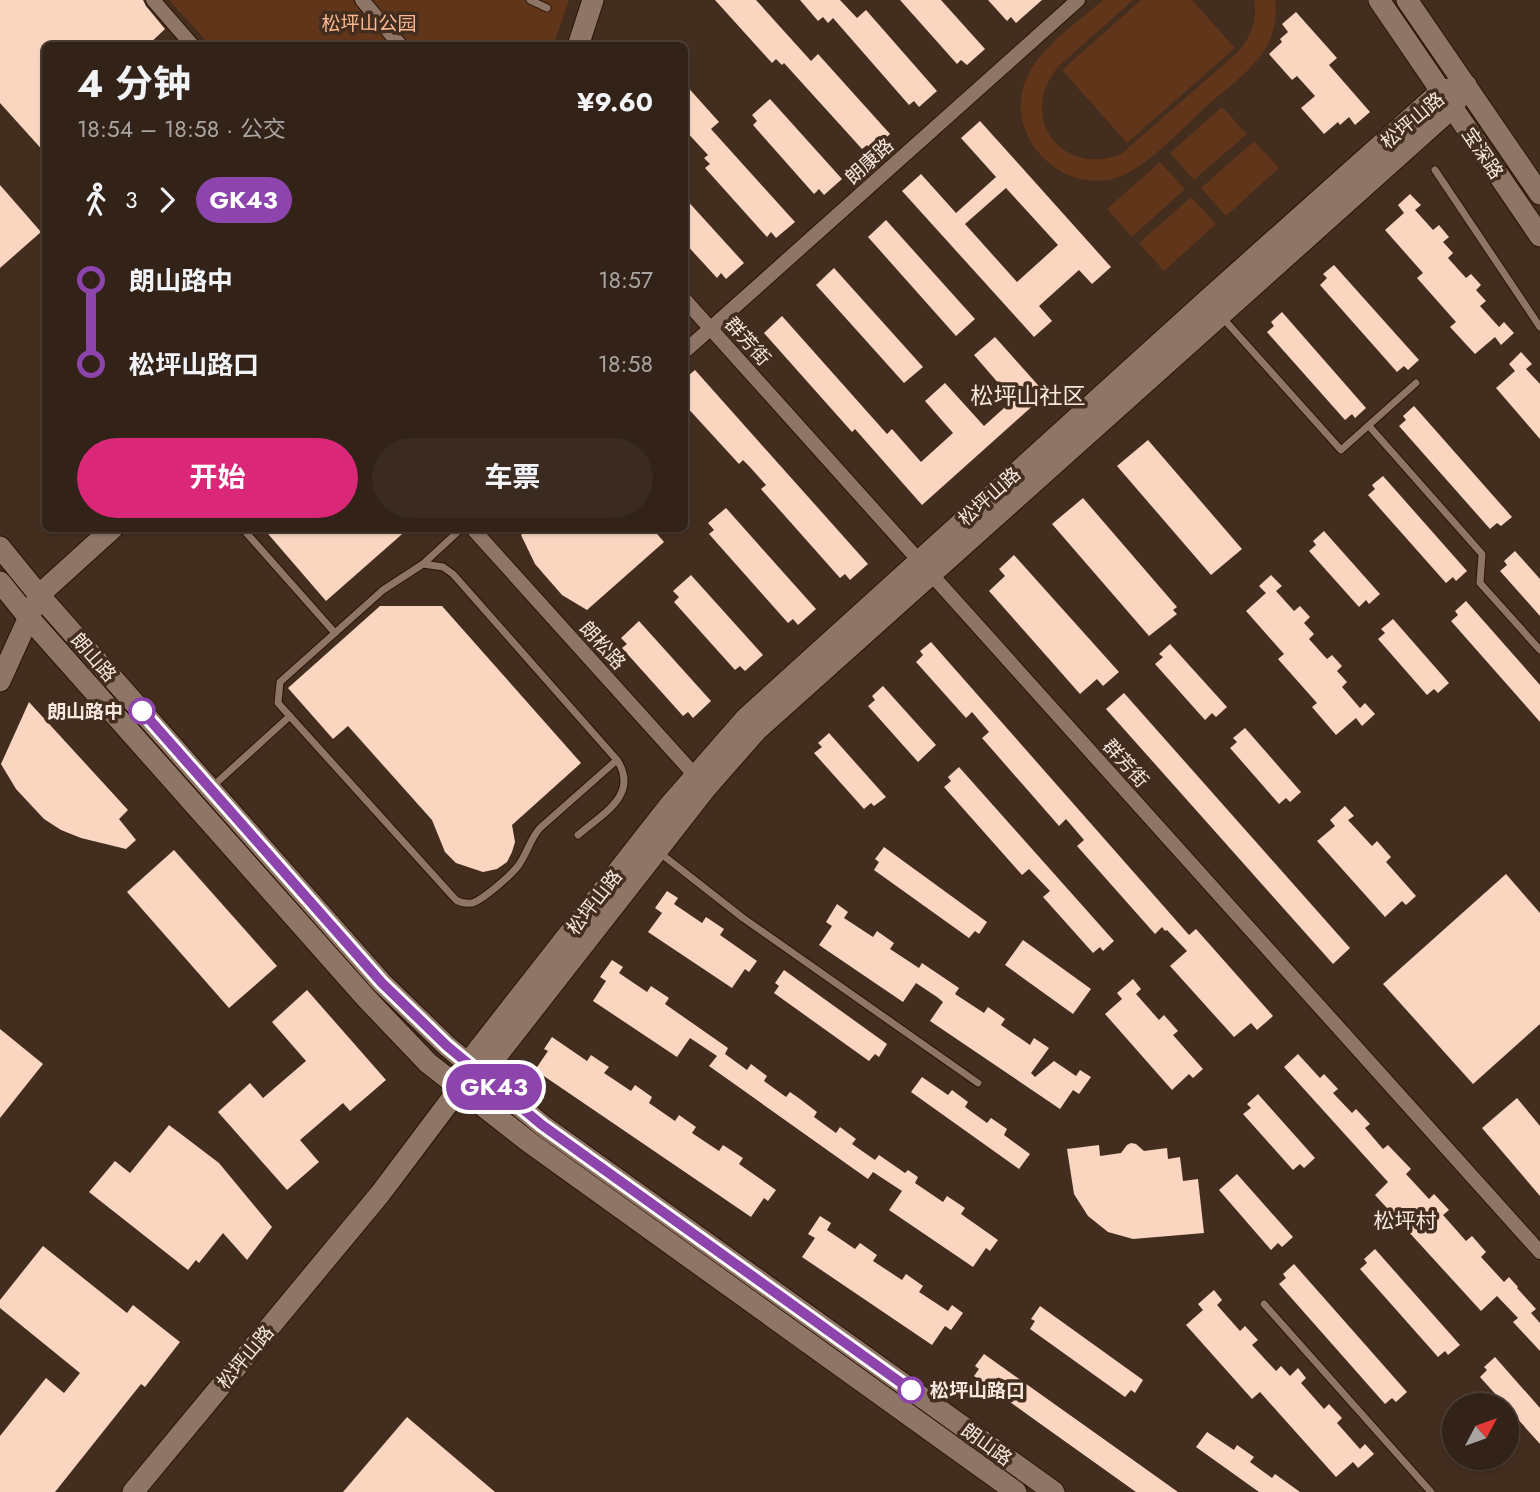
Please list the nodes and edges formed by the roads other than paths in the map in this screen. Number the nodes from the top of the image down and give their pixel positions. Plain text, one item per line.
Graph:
1 (153, 0) edge
2 (362, 0) edge
3 (530, 0) edge
4 (593, 0) edge
5 (1079, 0) edge
6 (1379, 0) edge
7 (1407, 0) edge
8 (547, 8) dead end
9 (190, 42) edge
10 (398, 42) edge
11 (579, 42) edge
12 (1466, 85) junction
13 (1446, 99) junction
14 (1435, 170) dead end
15 (1540, 194) edge
16 (1540, 236) edge
17 (688, 303) edge
18 (1213, 307) junction
19 (1540, 327) edge
20 (711, 328) junction
21 (688, 348) edge
22 (1416, 383) dead end
23 (1369, 426) junction
24 (109, 532) edge
25 (246, 532) edge
26 (458, 532) edge
27 (480, 532) edge
28 (0, 547) edge
29 (423, 564) junction
30 (924, 566) junction
31 (0, 582) edge
32 (39, 596) junction
33 (29, 618) junction
34 (335, 633) junction
35 (1540, 650) edge
36 (0, 681) edge
37 (290, 716) junction
38 (617, 760) junction
39 (700, 782) junction
40 (210, 788) junction
41 (578, 835) dead end
42 (650, 845) junction
43 (474, 1070) junction
44 (978, 1083) dead end
45 (459, 1090) junction
46 (1540, 1252) edge
47 (1264, 1304) dead end
48 (133, 1492) edge
49 (1016, 1492) edge
50 (1054, 1492) edge
51 (1431, 1492) edge

1 - 9 street
2 - 10 street
3 - 8 lane
4 - 11 main road
5 - 20 street, 朗康路
6 - 13 main road, 宝深路
7 - 12 main road, 宝深路
12 - 13 main road, 松坪山路
12 - 15 main road, 宝深路
13 - 16 main road, 宝深路
13 - 18 main road, 松坪山路
14 - 19 lane
17 - 20 street, 群芳街
18 - 23 lane
18 - 30 main road, 松坪山路
20 - 21 street, 朗康路
20 - 30 street, 群芳街
22 - 23 lane
23 - 35 lane
24 - 32 main road
25 - 34 lane
26 - 29 lane
27 - 39 street, 朗松路
28 - 32 main road, 朗山路
29 - 34 lane
29 - 38 lane
30 - 39 main road, 松坪山路
30 - 46 street, 群芳街
31 - 33 main road, 朗山路
32 - 33 main road
32 - 40 main road, 朗山路
33 - 36 main road
33 - 45 main road, 朗山路
34 - 37 lane
37 - 38 lane
37 - 40 lane
38 - 41 lane
39 - 42 main road, 松坪山路
40 - 43 main road, 朗山路
42 - 43 main road, 松坪山路
42 - 44 lane
43 - 45 main road, 松坪山路
43 - 50 main road, 朗山路
45 - 48 main road, 松坪山路
45 - 49 main road, 朗山路
47 - 51 lane

